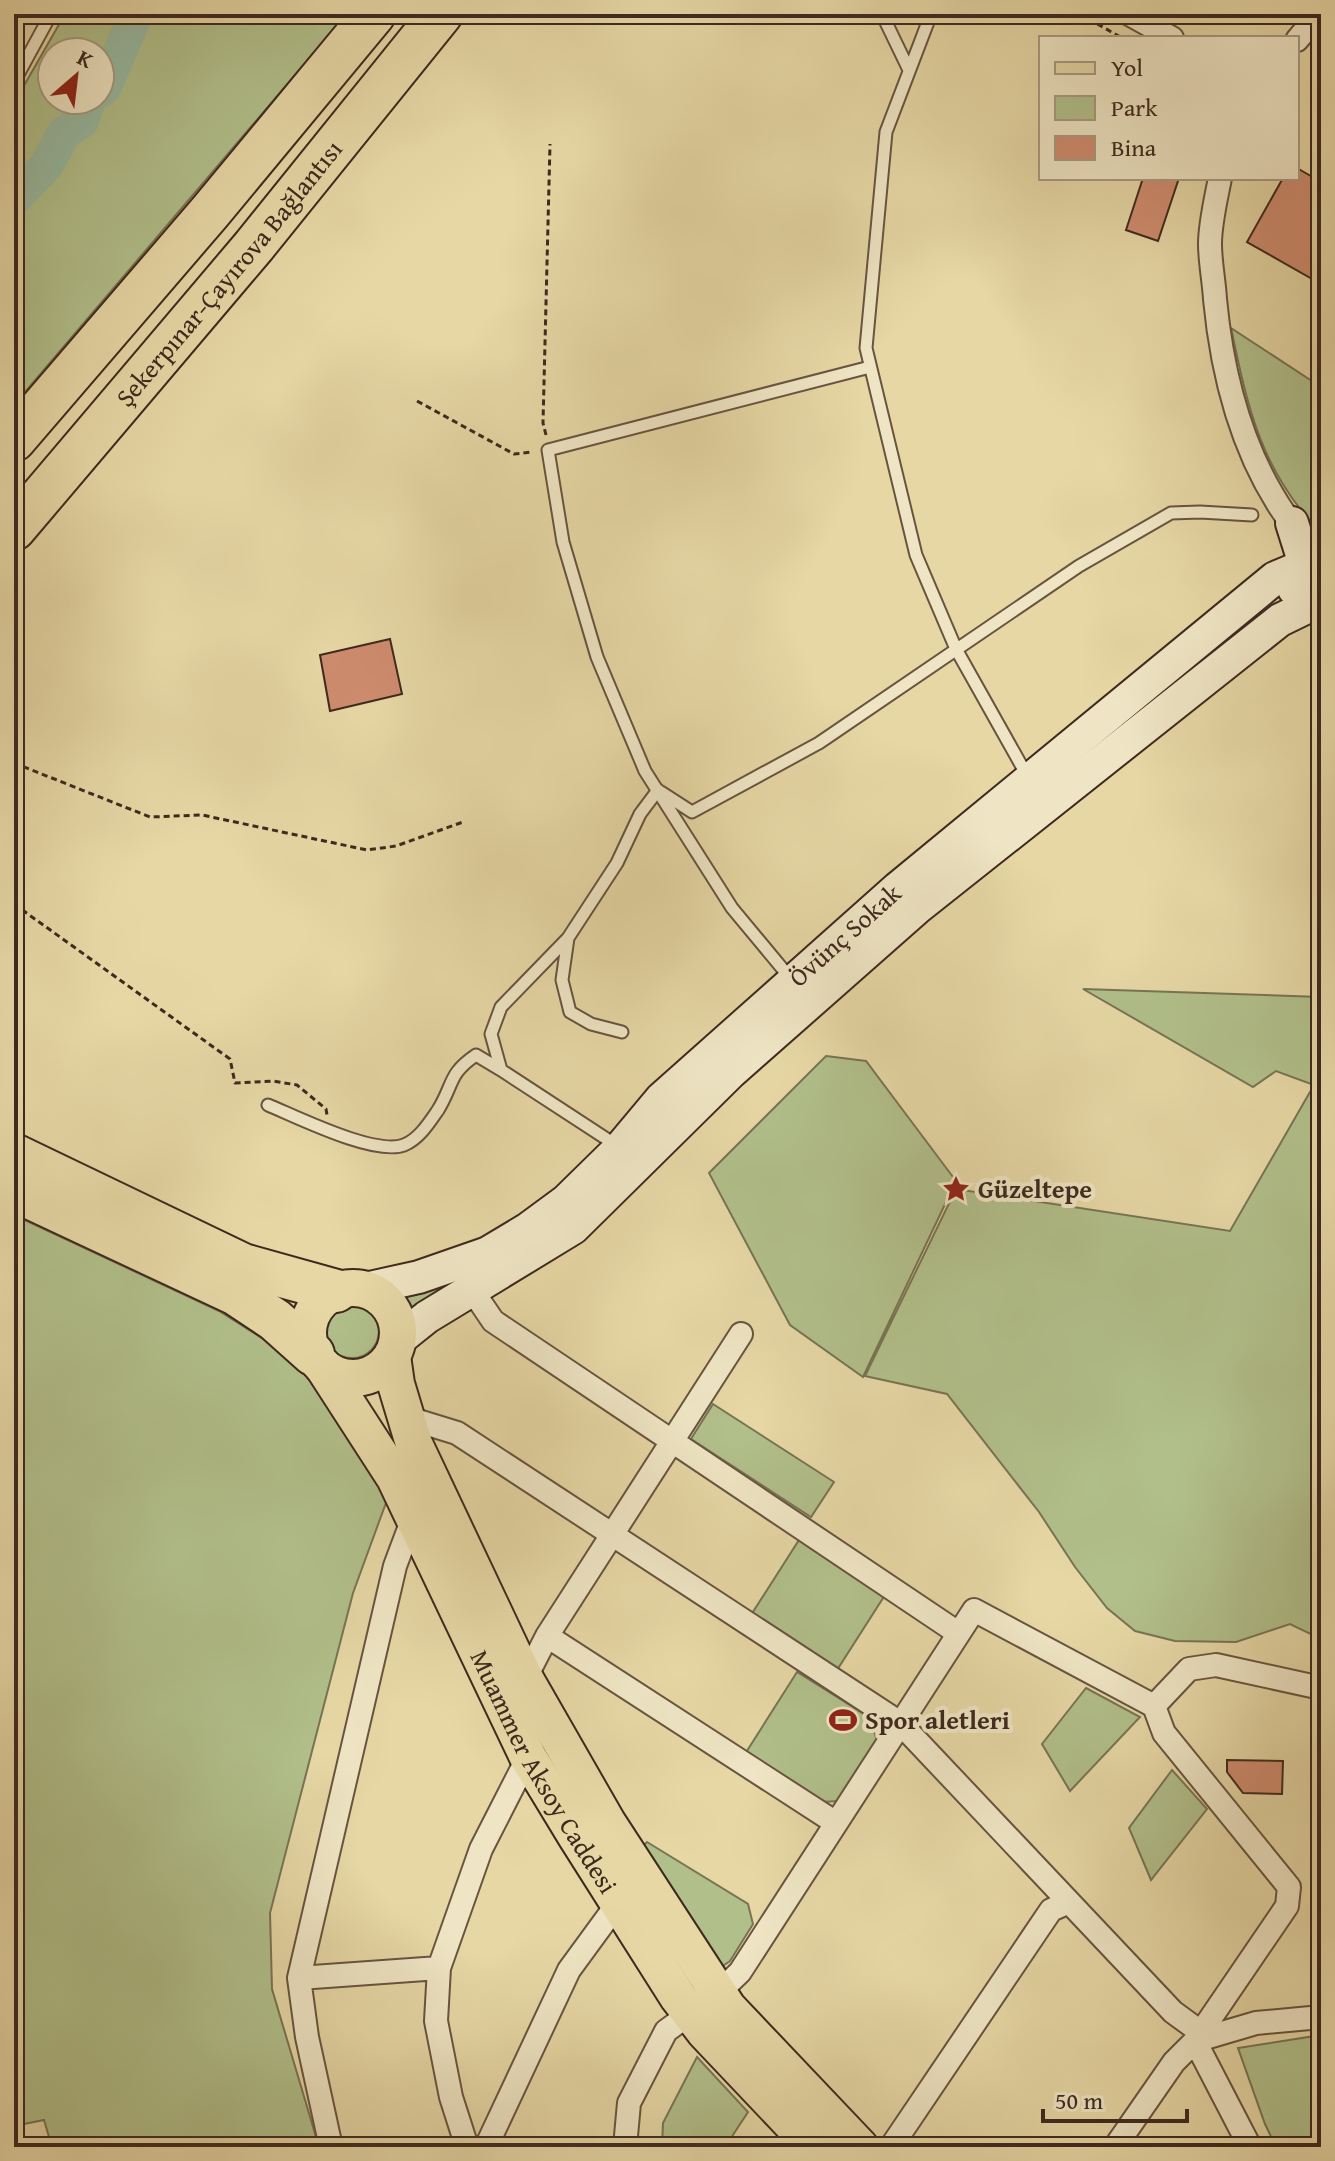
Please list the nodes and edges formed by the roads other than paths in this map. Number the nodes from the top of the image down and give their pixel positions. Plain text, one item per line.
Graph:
1 (51, 14) edge
2 (374, 14) edge
3 (441, 14) edge
4 (882, 14) edge
5 (931, 14) edge
6 (1129, 14) edge
7 (1319, 14) edge
8 (1168, 36) edge
9 (1299, 38) edge
10 (909, 70) junction
11 (14, 82) edge
12 (1220, 180) edge
13 (870, 367) junction
14 (147, 372) junction
15 (14, 440) edge
16 (1252, 515) dead end
17 (1292, 523) junction
18 (14, 529) edge
19 (14, 560) edge
20 (1319, 580) edge
21 (1280, 620) junction
22 (956, 649) junction
23 (1030, 780) junction
24 (658, 790) junction
25 (568, 938) junction
26 (793, 982) junction
27 (622, 1032) dead end
28 (501, 1070) junction
29 (268, 1105) dead end
30 (620, 1148) junction
31 (14, 1155) edge
32 (14, 1190) edge
33 (350, 1290) junction
34 (472, 1290) junction
35 (741, 1334) dead end
36 (395, 1348) junction
37 (318, 1360) junction
38 (405, 1417) junction
39 (672, 1441) junction
40 (413, 1518) junction
41 (612, 1534) junction
42 (958, 1633) junction
43 (547, 1636) junction
44 (525, 1679) junction
45 (1321, 1688) edge
46 (1154, 1706) junction
47 (900, 1723) junction
48 (528, 1757) junction
49 (836, 1823) junction
50 (1069, 1902) junction
51 (618, 1903) junction
52 (439, 1968) junction
53 (299, 1978) junction
54 (703, 2003) junction
55 (1321, 2017) edge
56 (1197, 2036) junction
57 (331, 2147) edge
58 (467, 2147) edge
59 (486, 2147) edge
60 (625, 2147) edge
61 (814, 2147) edge
62 (860, 2147) edge
63 (891, 2147) edge
64 (1115, 2147) edge
65 (1250, 2147) edge

1 - 11 lane
2 - 15 highway
3 - 14 highway, Şekerpınar-Çayırova Bağlantısı
4 - 10 lane
5 - 10 lane
6 - 8 street
7 - 9 street
10 - 13 lane
12 - 17 street
13 - 22 lane
13 - 24 lane
14 - 18 highway, Şekerpınar-Çayırova Bağlantısı
14 - 19 highway
16 - 22 lane
17 - 20 street
17 - 21 street
20 - 21 street, Övünç Sokak
20 - 23 street, Övünç Sokak
21 - 34 street, Övünç Sokak
22 - 23 lane
22 - 24 lane
23 - 26 street, Övünç Sokak
24 - 25 lane
24 - 26 lane
25 - 27 lane
25 - 28 lane
26 - 30 street, Övünç Sokak
28 - 29 lane
28 - 30 lane
30 - 33 street, Övünç Sokak
31 - 33 highway
32 - 37 highway
33 - 36 main road
33 - 37 main road
34 - 36 street, Övünç Sokak
34 - 39 street
35 - 39 street
36 - 37 main road
36 - 38 main road
37 - 40 main road, Muammer Aksoy Caddesi
38 - 41 street
38 - 44 main road
39 - 41 street
39 - 42 street
40 - 48 main road, Muammer Aksoy Caddesi
40 - 53 street
41 - 43 street
41 - 47 street
42 - 46 street
42 - 47 street
43 - 44 street
43 - 49 street
44 - 54 main road
45 - 46 street
46 - 56 street
47 - 49 street
47 - 50 street
48 - 51 main road, Muammer Aksoy Caddesi
48 - 52 street
49 - 54 street
50 - 56 street
50 - 63 street
51 - 54 main road, Muammer Aksoy Caddesi
51 - 59 street
52 - 53 street
52 - 58 street
53 - 57 street
54 - 60 street
54 - 61 main road, Muammer Aksoy Caddesi
54 - 62 main road
55 - 56 street
56 - 64 street
56 - 65 street

